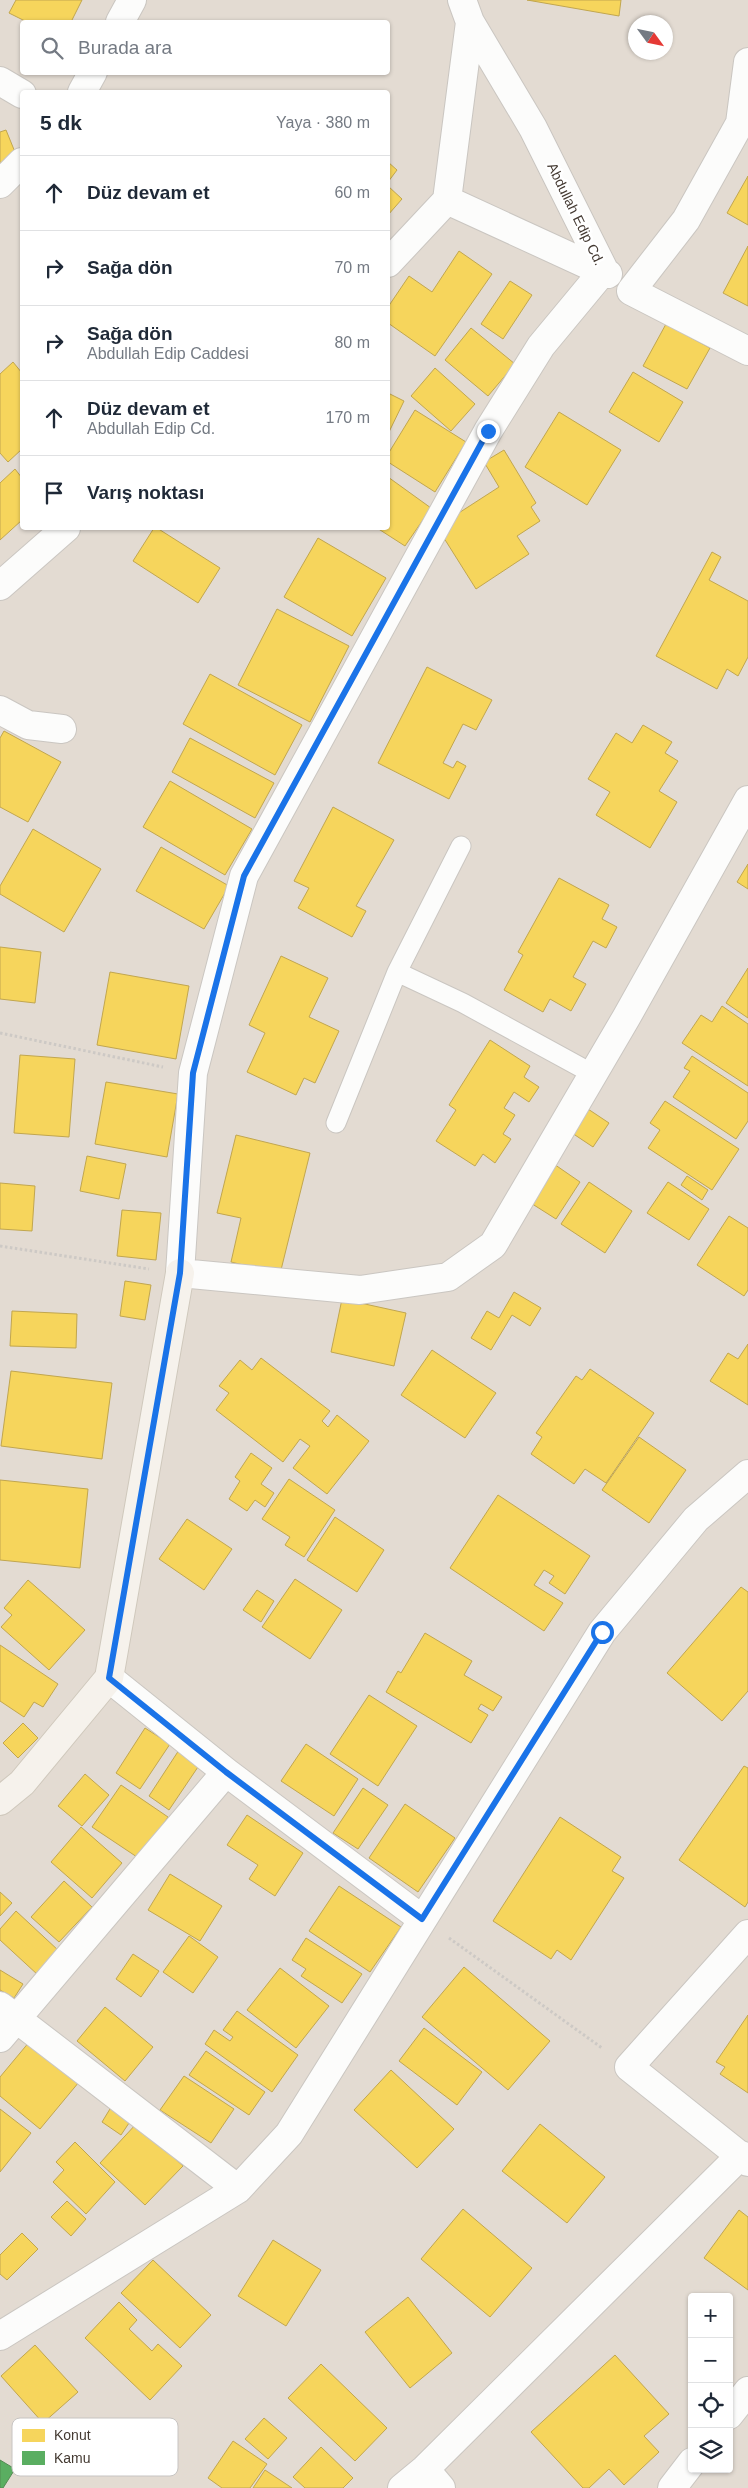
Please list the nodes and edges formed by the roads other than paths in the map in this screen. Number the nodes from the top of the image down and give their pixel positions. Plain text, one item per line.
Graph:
1 (132, 0) edge
2 (466, 11) edge
3 (121, 20) edge
4 (748, 62) edge
5 (91, 75) edge
6 (0, 81) edge
7 (83, 90) edge
8 (20, 93) edge
9 (20, 164) edge
10 (0, 184) edge
11 (447, 200) junction
12 (390, 261) edge
13 (604, 270) junction
14 (631, 291) junction
15 (748, 350) edge
16 (64, 530) edge
17 (0, 586) edge
18 (0, 710) edge
19 (62, 729) dead end
20 (748, 800) edge
21 (461, 846) dead end
22 (397, 972) junction
23 (593, 1074) junction
24 (336, 1123) dead end
25 (180, 1273) junction
26 (748, 1474) edge
27 (109, 1678) junction
28 (226, 1772) junction
29 (0, 1801) edge
30 (422, 1919) junction
31 (748, 1934) edge
32 (6, 2021) edge
33 (744, 2158) edge
34 (238, 2189) junction
35 (6, 2325) edge
36 (748, 2391) edge
37 (733, 2410) edge
38 (688, 2467) edge
39 (433, 2479) edge
40 (402, 2488) edge
41 (672, 2488) edge

1 - 3 street
2 - 11 street
2 - 13 street, Abdullah Edip Cd.
4 - 14 street
5 - 7 street
6 - 8 street
9 - 10 street
11 - 12 street
11 - 13 street
13 - 14 street
13 - 25 street, Abdullah Edip Cd.
14 - 15 street
16 - 17 street
18 - 19 street
20 - 23 street
21 - 22 lane
22 - 23 lane
22 - 24 lane
23 - 25 street
25 - 27 street
26 - 30 street
27 - 28 street
27 - 29 street
28 - 30 street
28 - 32 street
30 - 34 street
31 - 33 street
32 - 34 street
33 - 39 street
34 - 35 street
36 - 37 street
38 - 41 street
39 - 40 street

